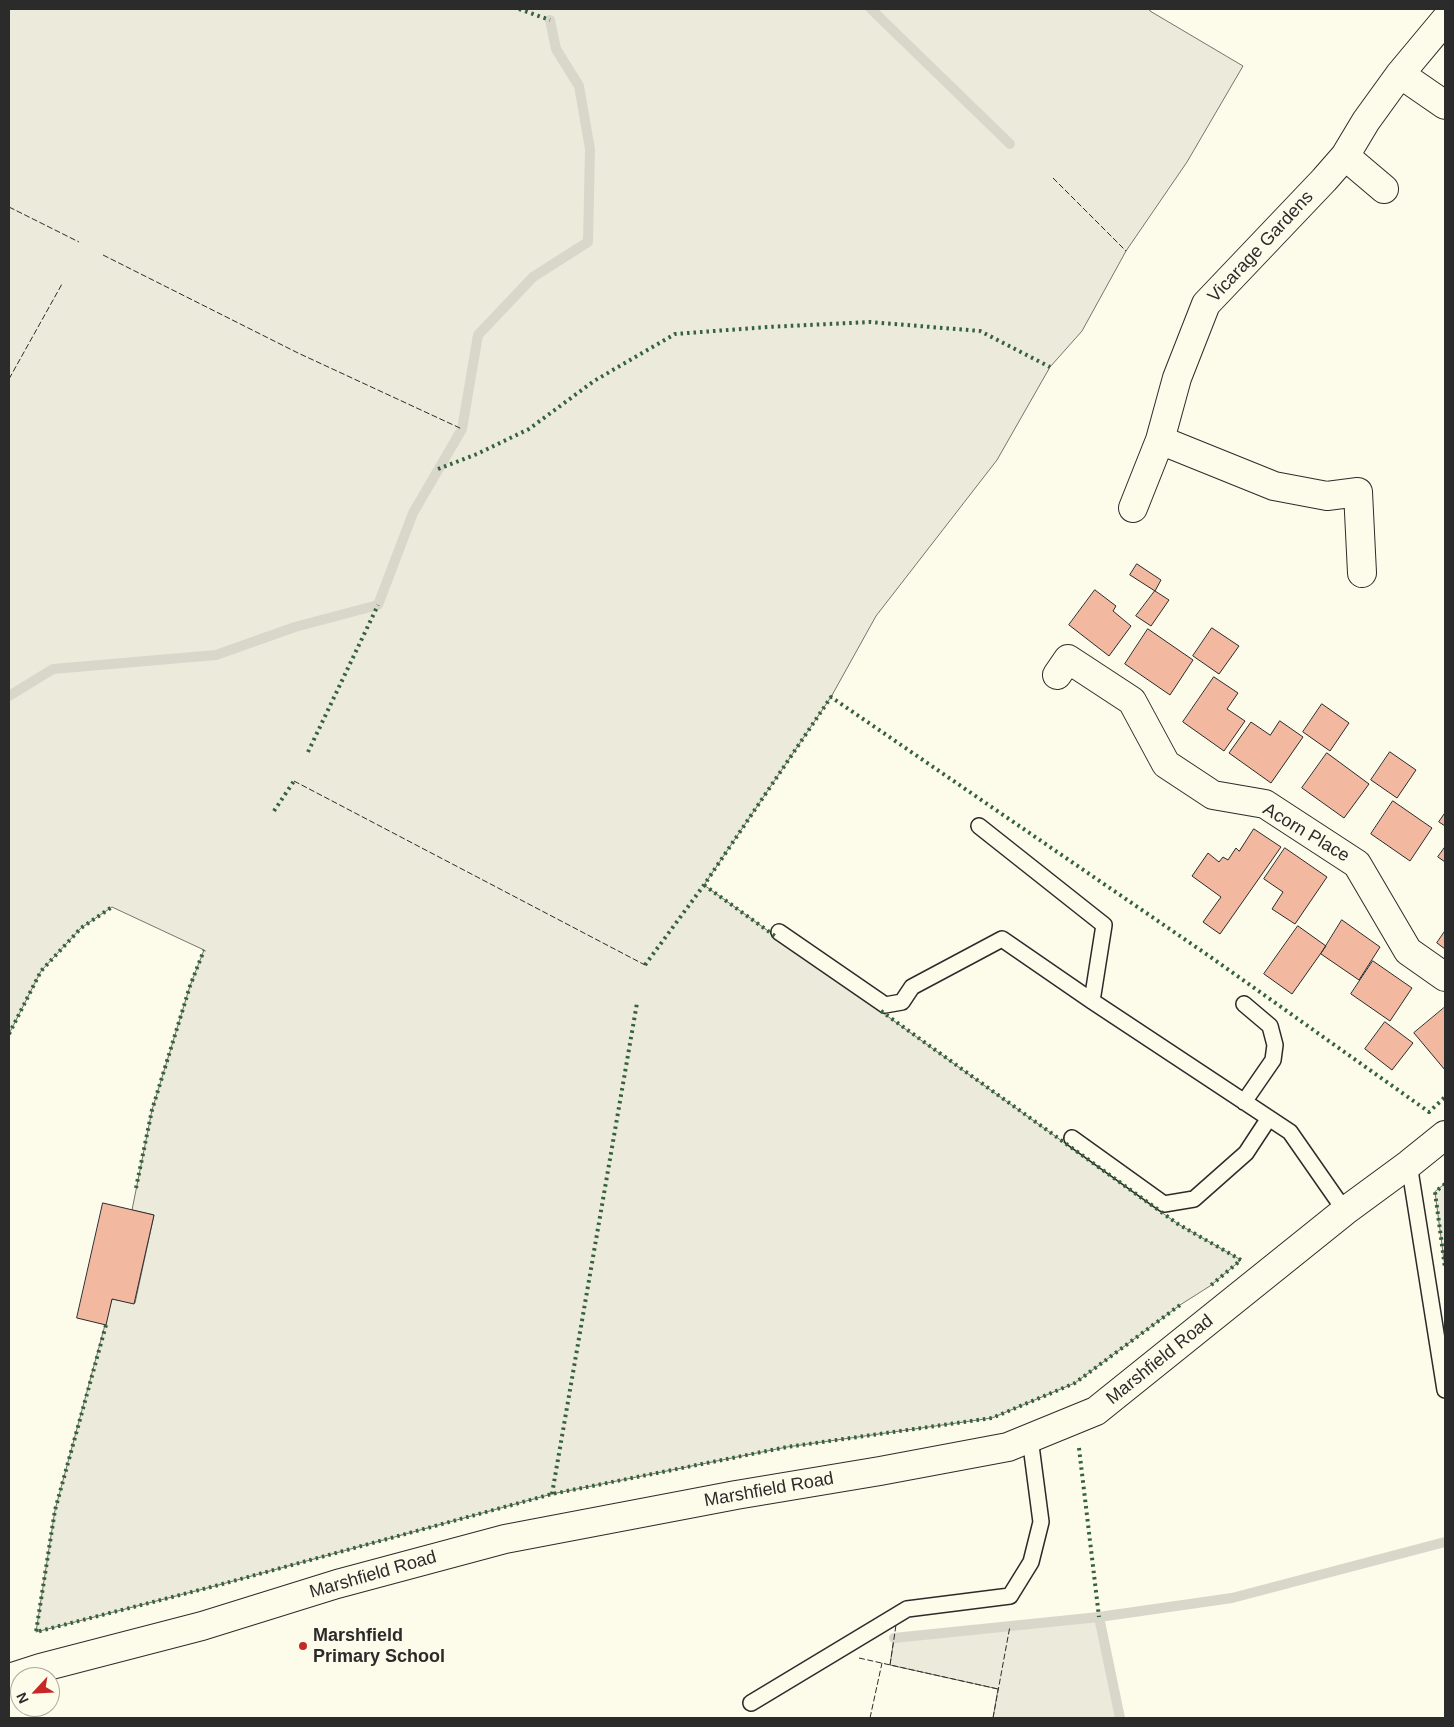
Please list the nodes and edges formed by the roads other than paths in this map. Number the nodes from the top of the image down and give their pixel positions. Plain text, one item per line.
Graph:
1 (1445, 20) edge
2 (1400, 74) junction
3 (1445, 105) edge
4 (1345, 156) junction
5 (1384, 189) dead end
6 (1160, 440) junction
7 (1134, 508) dead end
8 (1362, 573) dead end
9 (1057, 675) dead end
10 (979, 826) dead end
11 (779, 932) dead end
12 (1445, 977) edge
13 (1092, 1001) junction
14 (1244, 1004) dead end
15 (1244, 1102) junction
16 (1269, 1118) junction
17 (1445, 1135) edge
18 (1072, 1138) dead end
19 (1409, 1164) junction
20 (1345, 1211) junction
21 (1445, 1390) edge
22 (1030, 1438) junction
23 (9, 1678) edge
24 (751, 1703) dead end

1 - 2 street, Vicarage Gardens
2 - 3 street
2 - 4 street, Vicarage Gardens
4 - 5 street
4 - 6 street, Vicarage Gardens
6 - 7 street, Vicarage Gardens
6 - 8 street
9 - 12 street, Acorn Place
10 - 13 lane
11 - 13 lane
13 - 15 lane
14 - 15 lane
15 - 16 lane
16 - 18 lane
16 - 20 lane
17 - 19 street, Marshfield Road
19 - 20 street, Marshfield Road
19 - 21 lane
20 - 22 street, Marshfield Road
22 - 23 street, Marshfield Road
22 - 24 lane

